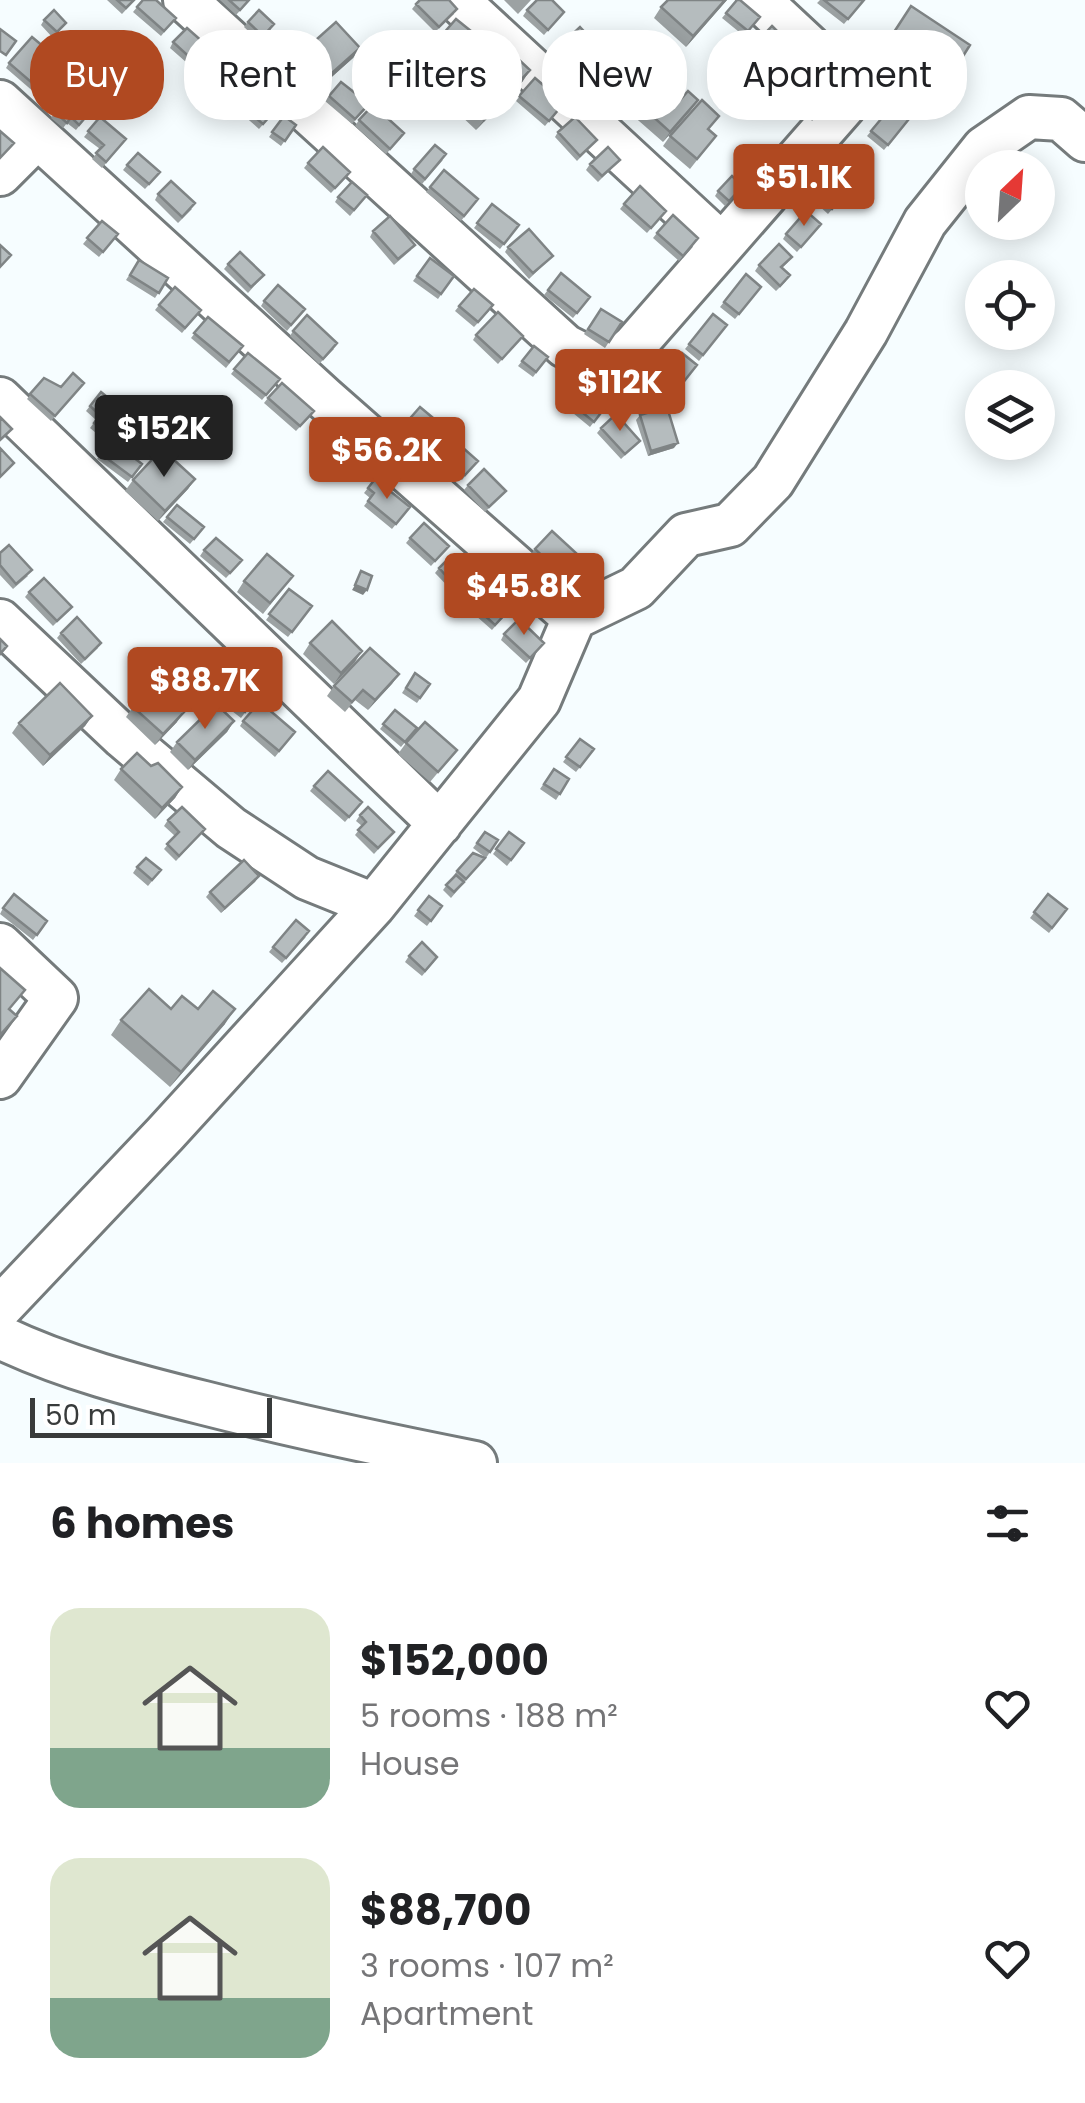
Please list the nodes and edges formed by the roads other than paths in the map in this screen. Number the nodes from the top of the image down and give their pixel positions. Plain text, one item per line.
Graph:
1 (184, 0) edge
2 (457, 0) edge
3 (759, 0) edge
4 (0, 102) edge
5 (38, 137) junction
6 (1085, 140) edge
7 (0, 174) edge
8 (722, 245) junction
9 (0, 399) edge
10 (574, 618) junction
11 (0, 622) edge
12 (440, 824) junction
13 (374, 905) junction
14 (0, 945) edge
15 (0, 1077) edge
16 (0, 1308) edge
17 (0, 1337) edge
18 (475, 1463) edge

1 - 8 street
2 - 8 street
3 - 8 street
4 - 5 street
5 - 7 street
5 - 10 street
6 - 10 street
9 - 12 street
10 - 12 street
11 - 13 street
12 - 13 street
13 - 16 street
14 - 15 street
17 - 18 street

